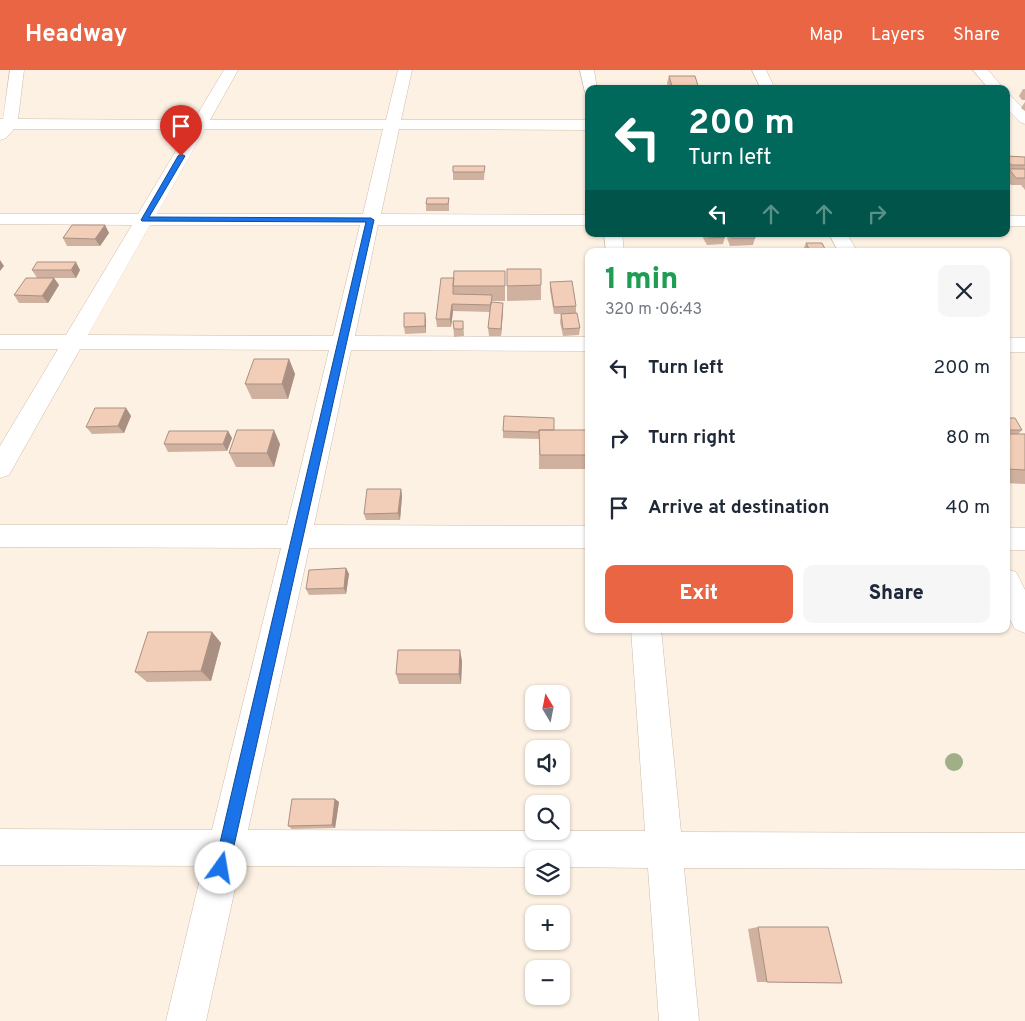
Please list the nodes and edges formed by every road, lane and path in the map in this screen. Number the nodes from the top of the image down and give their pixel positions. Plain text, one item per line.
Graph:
1 (16, 70) edge
2 (231, 70) edge
3 (405, 70) edge
4 (587, 70) edge
5 (759, 70) edge
6 (980, 70) edge
7 (589, 85) edge
8 (766, 85) edge
9 (993, 85) edge
10 (1010, 103) edge
11 (1025, 119) edge
12 (200, 124) junction
13 (393, 125) junction
14 (585, 125) edge
15 (1010, 126) edge
16 (1025, 126) edge
17 (3, 128) edge
18 (0, 219) edge
19 (144, 220) junction
20 (371, 220) junction
21 (585, 220) edge
22 (1010, 221) edge
23 (1025, 221) edge
24 (0, 342) edge
25 (73, 343) junction
26 (342, 343) junction
27 (585, 344) edge
28 (1010, 345) edge
29 (1025, 345) edge
30 (0, 468) edge
31 (0, 536) edge
32 (298, 537) junction
33 (585, 538) edge
34 (1010, 539) edge
35 (1025, 539) edge
36 (1010, 589) edge
37 (1025, 620) edge
38 (646, 633) edge
39 (0, 848) edge
40 (226, 848) junction
41 (664, 850) junction
42 (1025, 852) edge
43 (186, 1021) edge
44 (679, 1021) edge

1 - 17 street
2 - 12 street
3 - 13 street
4 - 7 street
5 - 8 street
6 - 9 street
10 - 11 street
12 - 13 street
12 - 17 street
12 - 19 street
13 - 14 street
13 - 20 street
15 - 16 street
18 - 19 street
19 - 20 street
19 - 25 street
20 - 21 street
20 - 26 street
22 - 23 street
24 - 25 street
25 - 26 street
25 - 30 street
26 - 27 street
26 - 32 street
28 - 29 street
31 - 32 street
32 - 33 street
32 - 40 street
34 - 35 street
36 - 37 street
38 - 41 street
39 - 40 street
40 - 41 street
40 - 43 street
41 - 42 street
41 - 44 street

